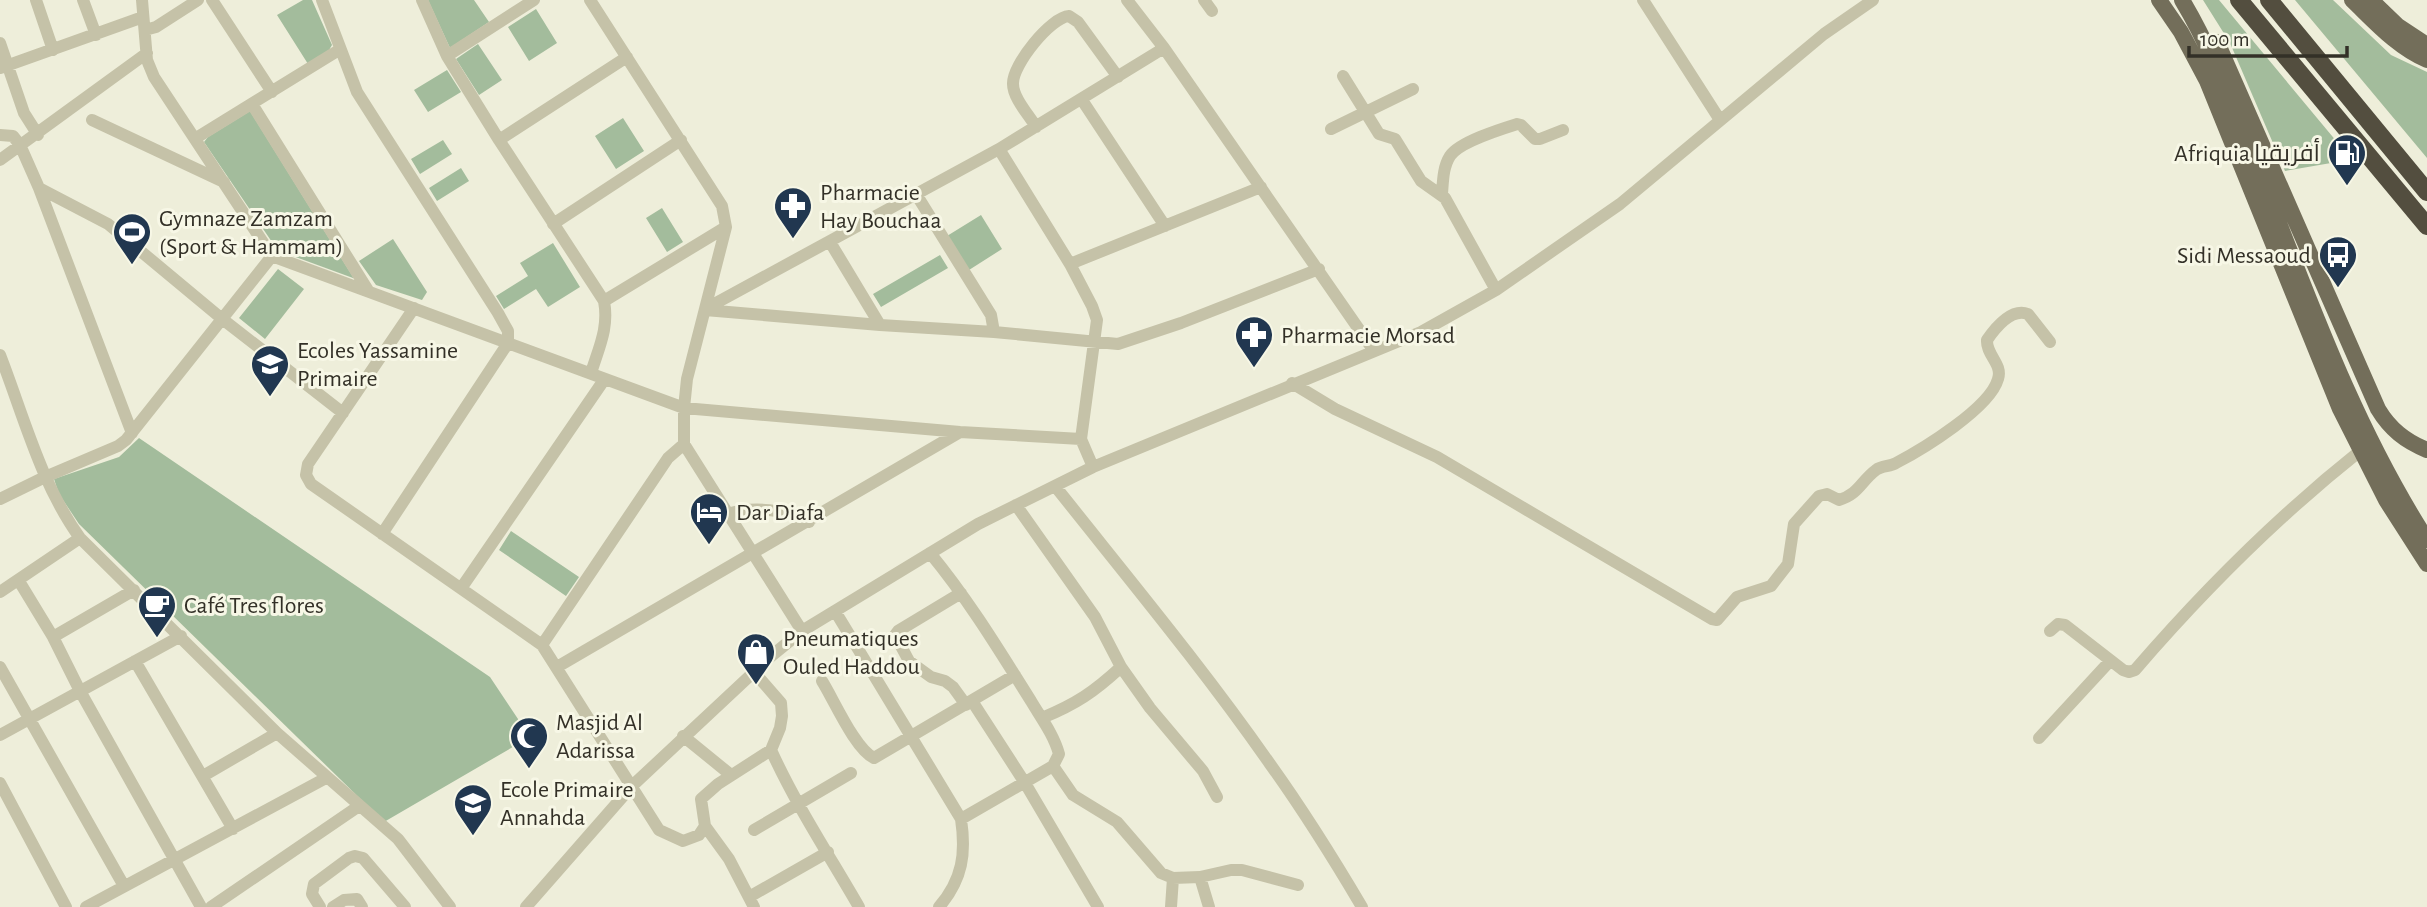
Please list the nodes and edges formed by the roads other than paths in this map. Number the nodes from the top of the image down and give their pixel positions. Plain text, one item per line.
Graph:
1 (36, 0) edge
2 (83, 0) edge
3 (142, 0) edge
4 (198, 0) edge
5 (212, 0) edge
6 (322, 0) edge
7 (422, 0) edge
8 (534, 0) edge
9 (590, 0) edge
10 (1126, 0) edge
11 (1643, 0) edge
12 (1873, 0) edge
13 (2159, 0) edge
14 (2184, 0) edge
15 (2239, 0) edge
16 (2269, 0) edge
17 (2352, 0) edge
18 (2371, 0) edge
19 (144, 24) junction
20 (96, 35) junction
21 (0, 43) edge
22 (2427, 45) edge
23 (1164, 48) junction
24 (53, 50) junction
25 (339, 50) junction
26 (147, 53) junction
27 (447, 56) junction
28 (627, 57) junction
29 (2427, 60) edge
30 (4, 67) edge
31 (1343, 76) dead end
32 (1118, 77) junction
33 (1413, 89) dead end
34 (272, 92) junction
35 (1082, 100) junction
36 (252, 104) junction
37 (1365, 112) junction
38 (92, 120) dead end
39 (1720, 120) junction
40 (1036, 127) junction
41 (1331, 129) dead end
42 (1563, 130) dead end
43 (0, 135) edge
44 (38, 135) junction
45 (196, 138) junction
46 (499, 140) junction
47 (681, 140) junction
48 (20, 145) junction
49 (999, 149) junction
50 (0, 160) edge
51 (226, 183) junction
52 (1261, 187) junction
53 (39, 188) junction
54 (2427, 192) edge
55 (916, 194) junction
56 (1442, 194) junction
57 (553, 224) junction
58 (1165, 226) junction
59 (2427, 226) edge
60 (726, 227) junction
61 (831, 242) junction
62 (272, 256) junction
63 (1070, 264) junction
64 (1319, 268) junction
65 (1496, 290) junction
66 (369, 292) junction
67 (604, 301) junction
68 (414, 308) junction
69 (705, 310) junction
70 (221, 318) junction
71 (880, 325) junction
72 (994, 332) junction
73 (2050, 342) dead end
74 (508, 343) junction
75 (1095, 343) junction
76 (1374, 351) junction
77 (0, 355) edge
78 (591, 373) junction
79 (604, 380) junction
80 (1292, 383) junction
81 (684, 408) junction
82 (343, 413) junction
83 (960, 432) junction
84 (132, 433) junction
85 (1081, 439) junction
86 (684, 444) junction
87 (2427, 450) edge
88 (2360, 451) junction
89 (1093, 467) junction
90 (45, 477) junction
91 (1055, 486) junction
92 (0, 499) edge
93 (1016, 505) junction
94 (728, 514) junction
95 (808, 522) junction
96 (382, 534) junction
97 (80, 538) junction
98 (2427, 540) edge
99 (930, 553) junction
100 (753, 554) junction
101 (2427, 564) edge
102 (19, 581) junction
103 (462, 587) junction
104 (134, 590) junction
105 (0, 592) edge
106 (961, 593) junction
107 (835, 611) junction
108 (802, 631) junction
109 (2050, 631) dead end
110 (181, 636) junction
111 (53, 637) junction
112 (542, 645) junction
113 (135, 661) junction
114 (2110, 661) junction
115 (0, 667) edge
116 (557, 667) junction
117 (1121, 667) junction
118 (754, 672) junction
119 (1015, 676) junction
120 (822, 681) dead end
121 (80, 691) junction
122 (969, 703) junction
123 (1042, 718) junction
124 (29, 719) junction
125 (277, 733) junction
126 (0, 735) edge
127 (683, 736) junction
128 (911, 737) junction
129 (2039, 738) dead end
130 (771, 750) junction
131 (1053, 766) junction
132 (851, 773) dead end
133 (731, 775) junction
134 (202, 776) junction
135 (326, 778) junction
136 (0, 783) edge
137 (1025, 783) junction
138 (632, 786) junction
139 (1217, 797) dead end
140 (797, 805) junction
141 (359, 806) junction
142 (961, 819) junction
143 (705, 826) junction
144 (233, 829) junction
145 (754, 830) dead end
146 (828, 852) junction
147 (174, 860) junction
148 (1200, 877) junction
149 (1173, 878) junction
150 (1298, 885) dead end
151 (124, 886) junction
152 (752, 902) edge
153 (66, 907) edge
154 (86, 907) edge
155 (201, 907) edge
156 (211, 907) edge
157 (320, 907) edge
158 (333, 907) edge
159 (362, 907) edge
160 (405, 907) edge
161 (450, 907) edge
162 (526, 907) edge
163 (859, 907) edge
164 (939, 907) edge
165 (1098, 907) edge
166 (1171, 907) edge
167 (1209, 907) edge
168 (1362, 907) edge

1 - 24 street
2 - 20 street
3 - 19 street
4 - 19 street
5 - 34 street
6 - 25 street
7 - 27 street
8 - 27 street
9 - 28 street
10 - 23 street
11 - 39 street
12 - 39 street
13 - 88 main road
14 - 87 main road
14 - 98 main road
15 - 59 highway
16 - 54 highway
17 - 29 main road
18 - 22 main road
19 - 20 street
19 - 26 street
20 - 24 street
21 - 30 street
23 - 32 street
23 - 52 street
24 - 30 street
25 - 34 street
25 - 74 street
26 - 44 street
26 - 45 street
27 - 46 street
28 - 46 street
28 - 47 street
30 - 44 street
31 - 37 street
32 - 35 street
32 - 40 street
33 - 37 street
34 - 36 street
35 - 40 street
35 - 58 street
36 - 45 street
36 - 66 street
37 - 41 street
37 - 56 street
38 - 51 street
39 - 65 street
40 - 49 street
42 - 56 street
43 - 48 street
44 - 48 street
45 - 51 street
46 - 57 street
47 - 57 street
47 - 60 street
48 - 50 street
48 - 53 street
49 - 55 street
49 - 63 street
51 - 62 street
52 - 58 street
52 - 64 street
53 - 70 street
53 - 84 street
55 - 61 street
55 - 72 street
56 - 65 street
57 - 67 street
58 - 63 street
60 - 67 street
60 - 69 street
61 - 69 street
61 - 71 street
62 - 66 street
62 - 70 street
63 - 75 street
64 - 75 street
64 - 76 street
65 - 76 street
66 - 68 street
67 - 78 street
68 - 74 street
68 - 82 street
69 - 71 street
69 - 81 street
70 - 82 street
70 - 84 street
71 - 72 street
72 - 75 street
73 - 80 street
74 - 78 street
74 - 96 street
75 - 85 street
76 - 80 street
77 - 90 street
78 - 79 street
79 - 81 street
79 - 103 street
80 - 89 street
81 - 83 street
81 - 86 street
82 - 96 street
83 - 85 street
83 - 95 street
84 - 90 street
85 - 89 street
86 - 94 street
86 - 112 street
88 - 101 main road
88 - 114 street
89 - 91 street
90 - 92 street
90 - 97 street
91 - 93 street
91 - 168 street
93 - 99 street
93 - 117 street
94 - 95 street
94 - 100 street
95 - 100 street
96 - 103 street
97 - 102 street
97 - 104 street
99 - 106 street
99 - 107 street
100 - 108 street
100 - 116 street
102 - 105 street
102 - 111 street
103 - 112 street
104 - 110 street
104 - 111 street
106 - 119 street
106 - 122 street
107 - 108 street
107 - 128 street
108 - 118 street
109 - 114 street
110 - 113 street
110 - 125 street
111 - 121 street
112 - 116 street
113 - 121 street
113 - 134 street
114 - 129 street
115 - 124 street
116 - 138 street
117 - 123 street
117 - 139 street
118 - 127 street
118 - 130 street
119 - 122 street
119 - 123 street
120 - 128 street
121 - 124 street
121 - 147 street
122 - 128 street
122 - 137 street
123 - 131 street
124 - 126 street
124 - 151 street
125 - 134 street
125 - 135 street
127 - 133 street
127 - 138 street
128 - 142 street
130 - 133 street
130 - 140 street
131 - 137 street
131 - 149 street
132 - 140 street
133 - 143 street
134 - 144 street
135 - 141 street
135 - 144 street
136 - 153 street
137 - 142 street
137 - 165 street
138 - 143 street
138 - 162 street
140 - 145 street
140 - 146 street
141 - 156 street
141 - 161 street
142 - 164 street
143 - 152 street
144 - 147 street
146 - 152 street
146 - 163 street
147 - 151 street
147 - 155 street
148 - 149 street
148 - 150 street
148 - 167 street
149 - 166 street
151 - 154 street
157 - 160 street
158 - 159 street

